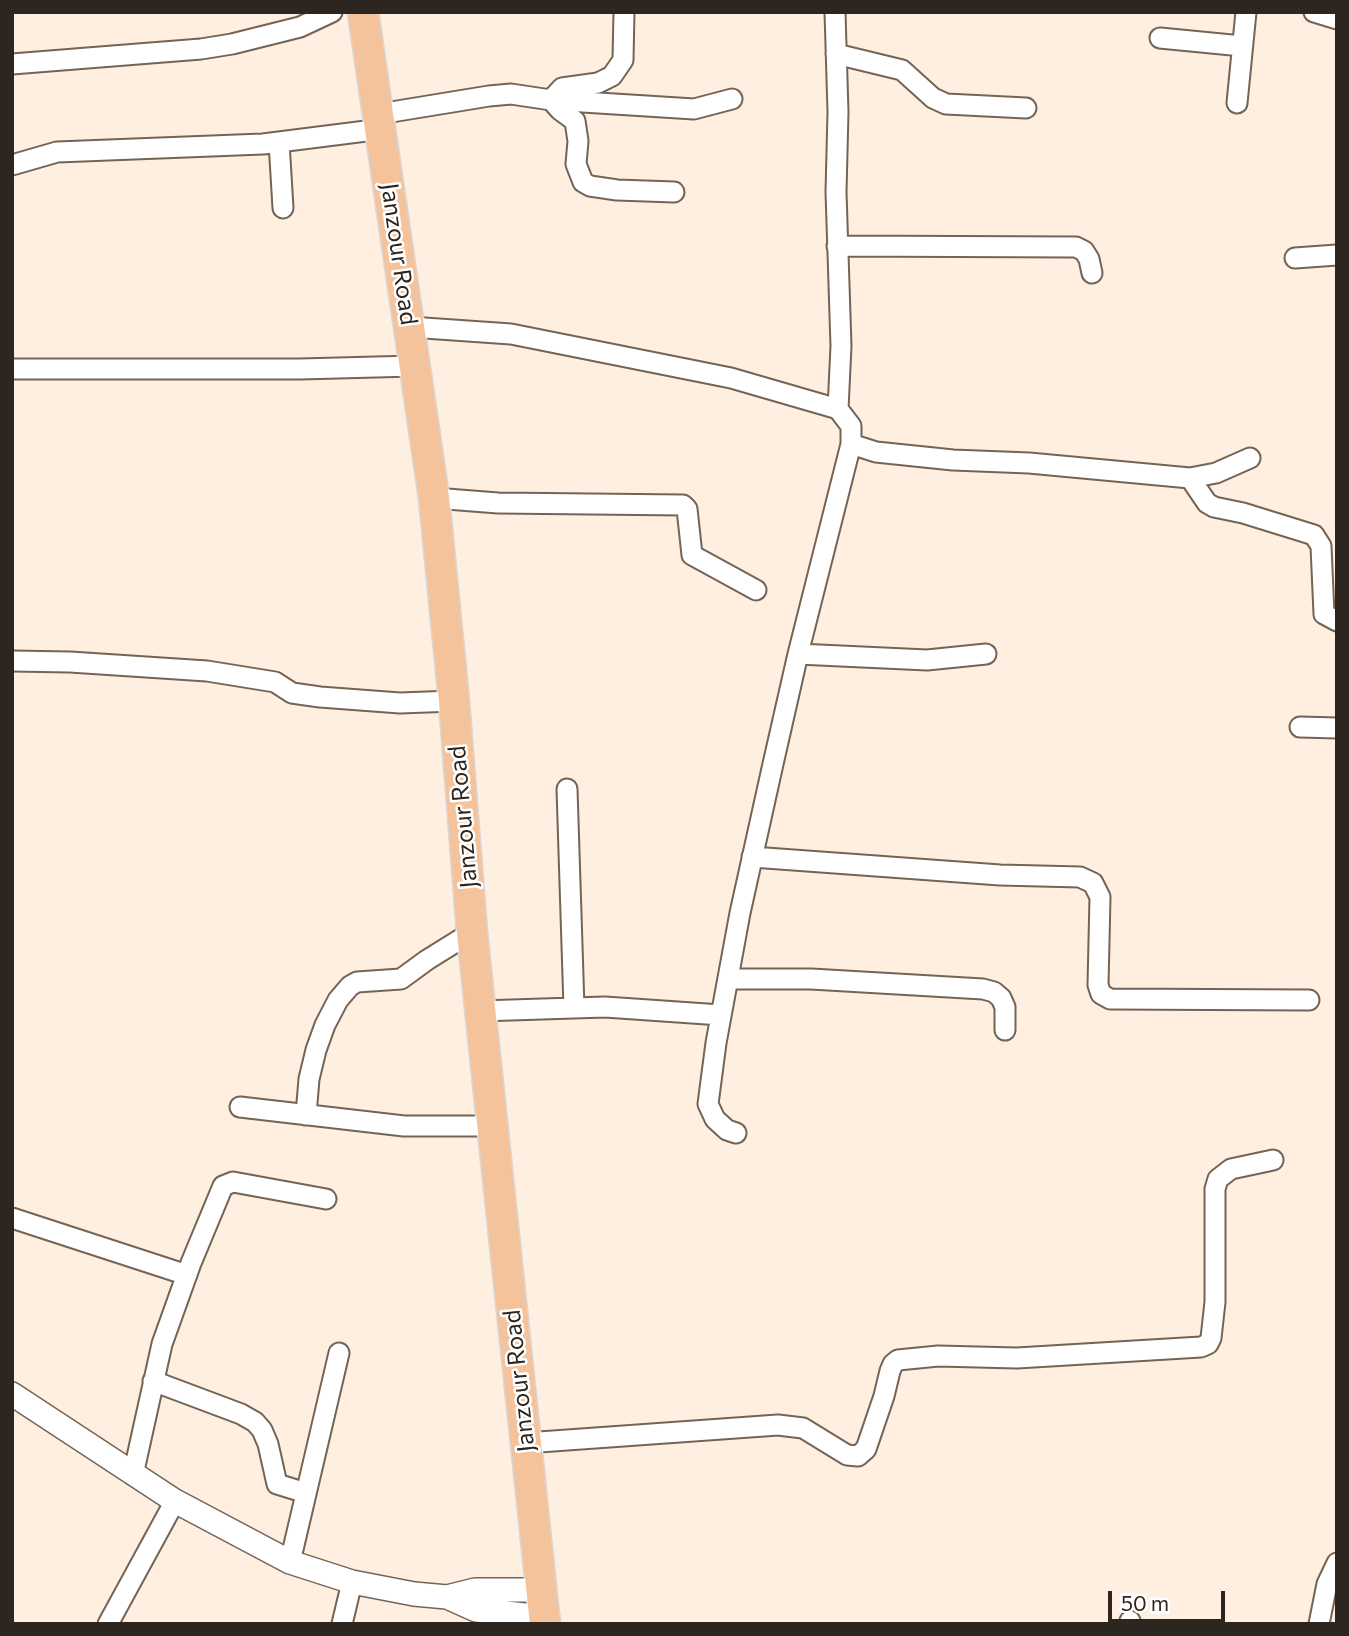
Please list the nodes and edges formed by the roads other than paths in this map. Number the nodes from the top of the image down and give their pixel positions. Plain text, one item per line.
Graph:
1 (332, 12) edge
2 (363, 12) edge
3 (624, 12) edge
4 (835, 12) edge
5 (1246, 12) edge
6 (1314, 12) edge
7 (1337, 19) edge
8 (1160, 38) dead end
9 (1242, 46) junction
10 (836, 54) junction
11 (12, 64) edge
12 (732, 99) dead end
13 (551, 100) junction
14 (1237, 103) dead end
15 (1026, 108) dead end
16 (381, 122) junction
17 (279, 142) junction
18 (12, 166) edge
19 (674, 192) dead end
20 (283, 208) dead end
21 (837, 246) junction
22 (1337, 255) edge
23 (1295, 258) dead end
24 (1092, 273) dead end
25 (410, 327) junction
26 (414, 366) junction
27 (12, 369) edge
28 (838, 409) junction
29 (851, 444) junction
30 (1250, 458) dead end
31 (1190, 478) junction
32 (434, 498) junction
33 (756, 590) dead end
34 (1337, 621) edge
35 (798, 654) junction
36 (986, 654) dead end
37 (12, 661) edge
38 (454, 701) junction
39 (1300, 727) dead end
40 (1337, 728) edge
41 (566, 789) dead end
42 (752, 857) junction
43 (472, 933) junction
44 (729, 979) junction
45 (1309, 1000) dead end
46 (574, 1008) junction
47 (480, 1011) junction
48 (721, 1015) junction
49 (1005, 1030) dead end
50 (240, 1107) dead end
51 (306, 1115) junction
52 (494, 1126) junction
53 (736, 1133) dead end
54 (1273, 1160) dead end
55 (326, 1199) dead end
56 (12, 1218) edge
57 (187, 1275) junction
58 (339, 1353) dead end
59 (153, 1381) junction
60 (12, 1394) edge
61 (525, 1443) junction
62 (133, 1475) junction
63 (306, 1493) junction
64 (175, 1501) junction
65 (290, 1562) junction
66 (1337, 1563) edge
67 (352, 1582) junction
68 (543, 1610) edge
69 (108, 1624) edge
70 (342, 1624) edge
71 (1319, 1624) edge

1 - 11 street
2 - 16 main road, Janzour Road
3 - 13 street
4 - 10 street
5 - 9 street
6 - 7 street
8 - 9 street
9 - 14 street
10 - 15 street
10 - 21 street
12 - 13 street
13 - 16 street
13 - 19 street
16 - 17 street
16 - 25 main road, Janzour Road
17 - 18 street
17 - 20 street
21 - 24 street
21 - 28 street
22 - 23 street
25 - 26 main road, Janzour Road
25 - 28 street
26 - 27 street
26 - 32 main road, Janzour Road
28 - 29 street
29 - 31 street
29 - 35 street
30 - 31 street
31 - 34 street
32 - 33 street
32 - 38 main road, Janzour Road
35 - 36 street
35 - 42 street
37 - 38 street
38 - 43 main road, Janzour Road
39 - 40 street
41 - 46 street
42 - 44 street
42 - 45 street
43 - 47 main road, Janzour Road
43 - 51 street
44 - 48 street
44 - 49 street
46 - 47 street
46 - 48 street
47 - 52 main road, Janzour Road
48 - 53 street
50 - 51 street
51 - 52 street
52 - 61 main road, Janzour Road
54 - 61 street
55 - 57 street
56 - 57 street
57 - 59 street
58 - 63 street
59 - 62 street
59 - 63 street
60 - 62 street
61 - 68 main road, Janzour Road
62 - 64 street
63 - 65 street
64 - 65 street
64 - 69 street
65 - 67 street
66 - 71 street
67 - 68 street
67 - 70 street

